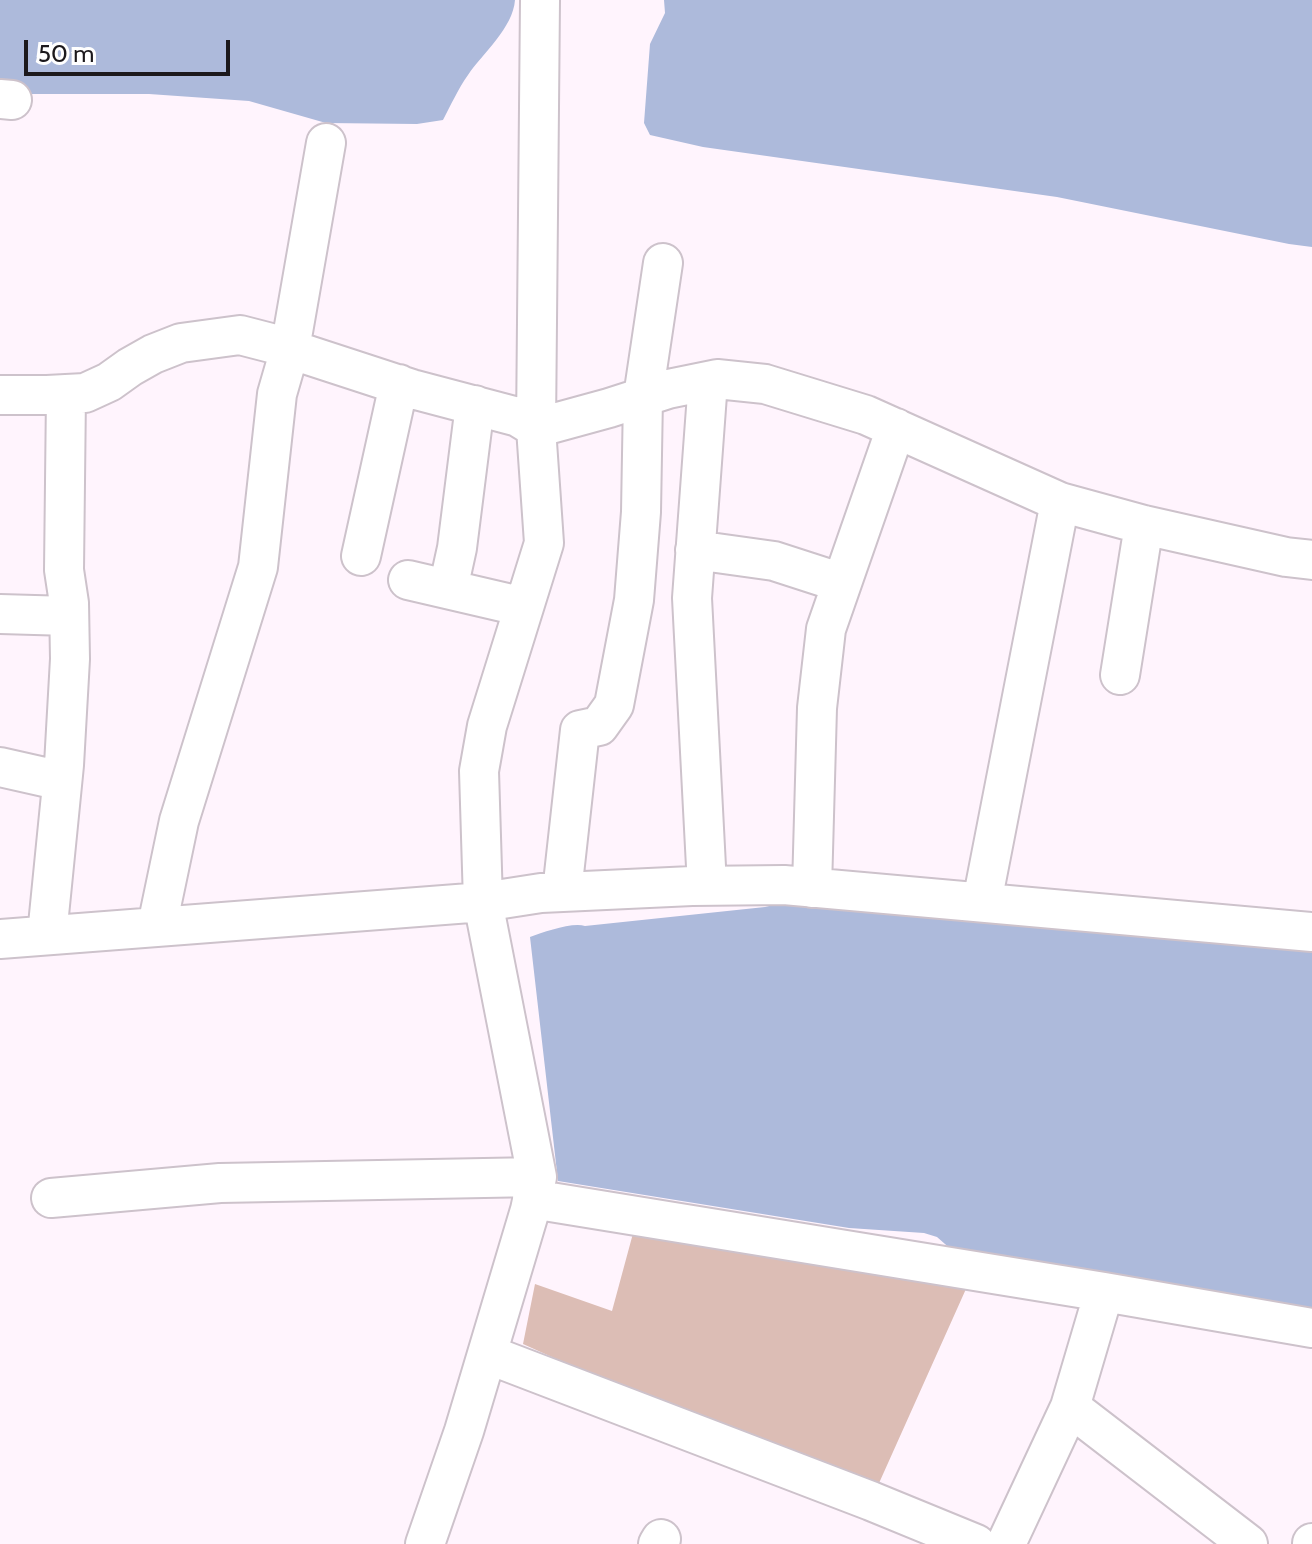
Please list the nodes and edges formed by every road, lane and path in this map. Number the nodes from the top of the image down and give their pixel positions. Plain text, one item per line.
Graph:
1 (540, 0) edge
2 (326, 143) dead end
3 (663, 263) dead end
4 (290, 349) junction
5 (708, 381) junction
6 (399, 384) junction
7 (66, 394) junction
8 (0, 395) edge
9 (643, 397) junction
10 (475, 405) junction
11 (536, 428) junction
12 (896, 428) junction
13 (1060, 502) junction
14 (1144, 525) junction
15 (695, 550) junction
16 (361, 556) dead end
17 (1312, 560) edge
18 (408, 580) dead end
19 (842, 583) junction
20 (448, 589) junction
21 (524, 607) junction
22 (0, 614) edge
23 (69, 616) junction
24 (1120, 675) dead end
25 (0, 767) edge
26 (62, 781) junction
27 (707, 886) junction
28 (812, 888) junction
29 (562, 892) junction
30 (483, 902) junction
31 (982, 902) junction
32 (157, 926) junction
33 (1312, 932) edge
34 (47, 935) junction
35 (0, 939) edge
36 (534, 1188) junction
37 (51, 1198) dead end
38 (1104, 1292) junction
39 (1312, 1328) edge
40 (487, 1354) junction
41 (1070, 1407) junction
42 (428, 1542) edge
43 (976, 1544) edge
44 (1006, 1544) edge
45 (1248, 1544) edge

1 - 11 street
2 - 4 street
3 - 9 street
4 - 6 street
4 - 7 street
4 - 32 street
5 - 9 street
5 - 12 street
5 - 15 street
6 - 10 street
6 - 16 street
7 - 8 street
7 - 23 street
9 - 11 street
9 - 29 street
10 - 11 street
10 - 20 street
11 - 21 street
12 - 13 street
12 - 19 street
13 - 14 street
13 - 31 street
14 - 17 street
14 - 24 street
15 - 19 street
15 - 27 street
18 - 20 street
19 - 28 street
20 - 21 street
21 - 30 street
22 - 23 street
23 - 26 street
25 - 26 street
26 - 34 street
27 - 28 street
27 - 29 street
28 - 31 street
29 - 30 street
30 - 32 street
30 - 36 street
31 - 33 street
32 - 34 street
34 - 35 street
36 - 37 street
36 - 38 street
36 - 40 street
38 - 39 street
38 - 41 street
40 - 42 street
40 - 43 street
41 - 44 street
41 - 45 street

